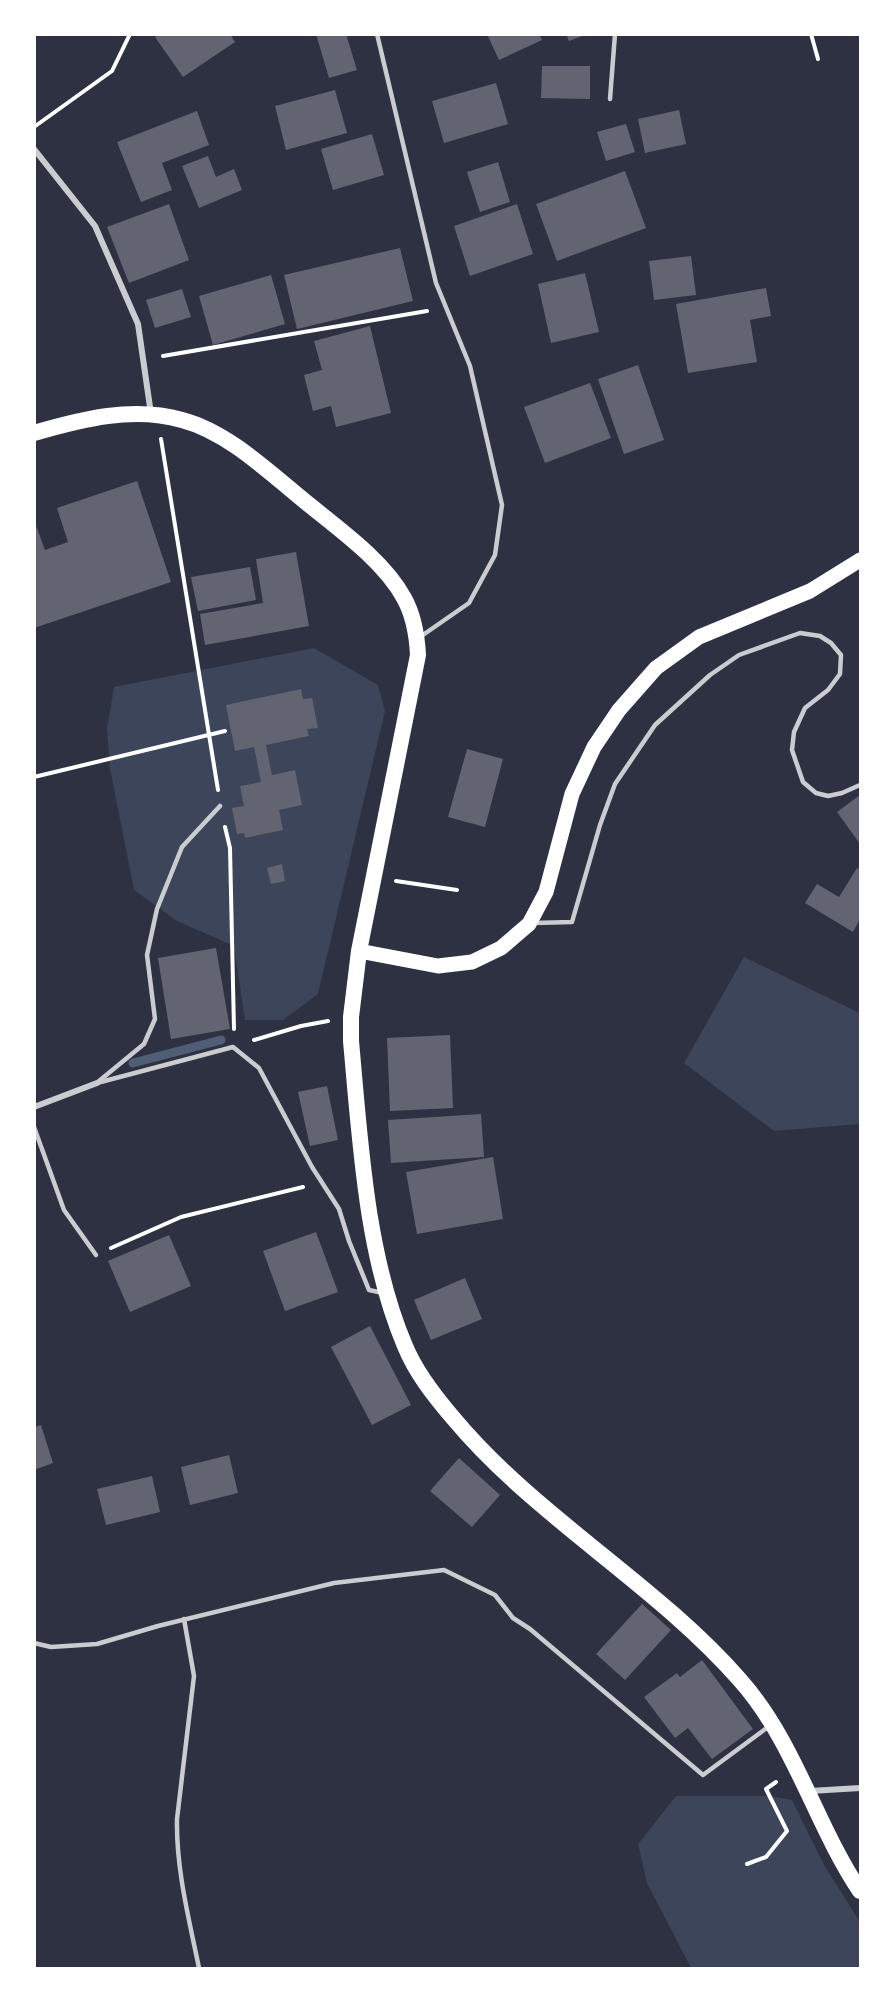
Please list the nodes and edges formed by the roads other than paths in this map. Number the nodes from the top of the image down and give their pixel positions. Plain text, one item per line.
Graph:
1 (377, 34) edge
2 (615, 34) edge
3 (610, 99) dead end
4 (34, 149) edge
5 (154, 415) junction
6 (34, 433) edge
7 (861, 560) edge
8 (417, 639) junction
9 (861, 785) edge
10 (220, 806) dead end
11 (529, 924) junction
12 (359, 951) junction
13 (97, 1083) junction
14 (34, 1107) edge
15 (34, 1127) edge
16 (96, 1255) road end
17 (388, 1294) junction
18 (184, 1619) junction
19 (34, 1643) edge
20 (773, 1724) junction
21 (861, 1788) edge
22 (809, 1791) junction
23 (861, 1891) edge
24 (199, 1968) edge

1 - 8 lane
2 - 3 lane
4 - 5 street
5 - 6 highway
5 - 8 highway
7 - 11 main road
8 - 12 highway
9 - 11 lane
10 - 13 lane
11 - 12 main road
12 - 17 highway
13 - 14 street
13 - 17 lane
15 - 16 lane
17 - 20 highway
18 - 19 lane
18 - 20 lane
18 - 24 lane
20 - 22 highway
21 - 22 street
22 - 23 highway

